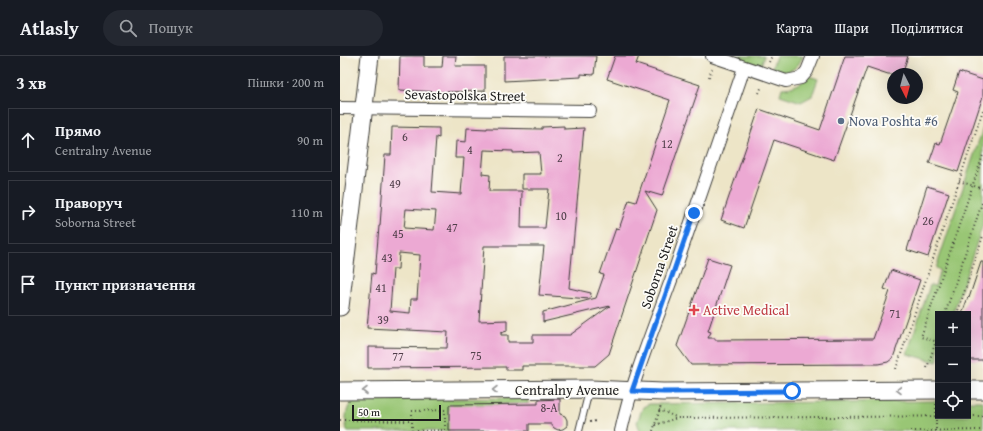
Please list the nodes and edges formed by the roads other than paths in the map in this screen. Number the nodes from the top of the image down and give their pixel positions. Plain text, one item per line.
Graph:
1 (370, 56) edge
2 (712, 56) edge
3 (813, 56) edge
4 (744, 68) junction
5 (340, 108) edge
6 (364, 108) junction
7 (590, 111) dead end
8 (340, 307) edge
9 (590, 389) junction
10 (971, 390) edge
11 (983, 390) edge
12 (340, 391) edge
13 (632, 391) junction
14 (935, 396) edge
15 (579, 431) edge
16 (621, 431) edge

1 - 6 main road
2 - 4 street
3 - 4 street
4 - 13 street, Soborna Street
5 - 6 street, Sevastopolska Street
6 - 7 street, Sevastopolska Street
6 - 8 main road
9 -> 12 main road, Centralny Avenue
9 - 13 main road, Centralny Avenue
9 - 15 lane
10 - 11 main road
14 -> 13 main road, Centralny Avenue
13 - 16 street, Soborna Street

